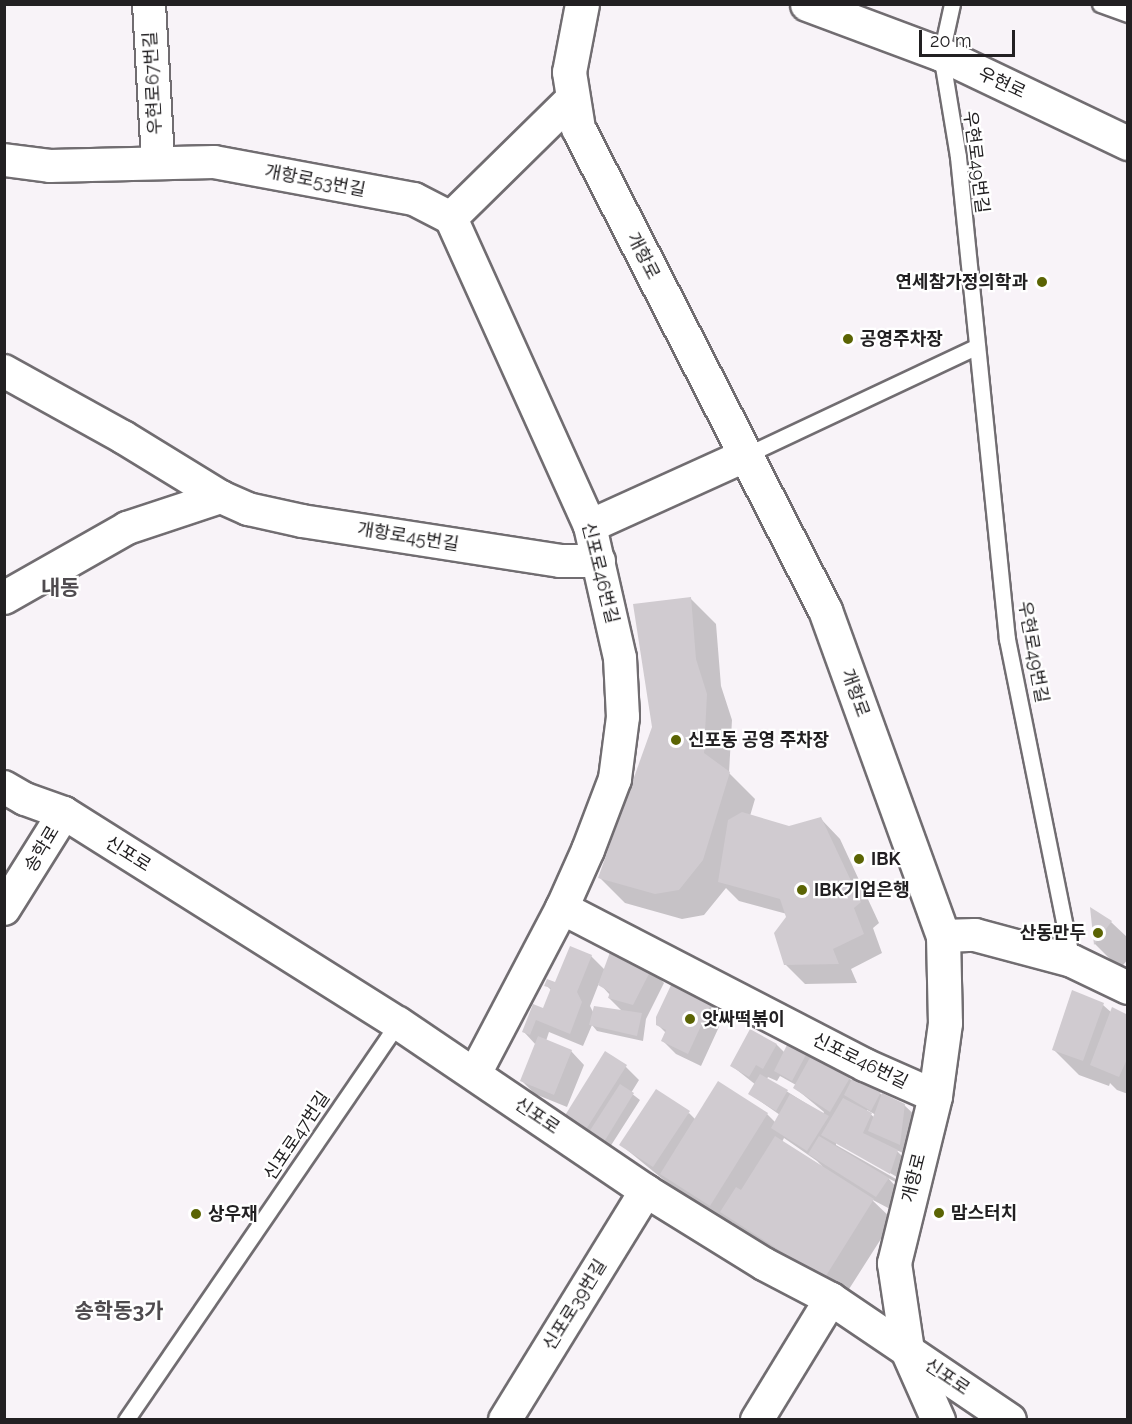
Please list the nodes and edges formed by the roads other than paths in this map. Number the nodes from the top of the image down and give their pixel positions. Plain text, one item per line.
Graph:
1 (149, 4) edge
2 (582, 4) edge
3 (807, 4) edge
4 (952, 4) edge
5 (1100, 4) edge
6 (1128, 14) edge
7 (941, 54) junction
8 (573, 98) junction
9 (1128, 143) edge
10 (4, 160) edge
11 (158, 162) junction
12 (451, 218) junction
13 (976, 347) junction
14 (4, 371) edge
15 (744, 456) junction
16 (221, 497) junction
17 (590, 526) junction
18 (599, 561) junction
19 (4, 598) edge
20 (4, 787) edge
21 (63, 813) junction
22 (562, 908) junction
23 (4, 909) edge
24 (943, 936) junction
25 (1072, 961) junction
26 (1128, 988) edge
27 (398, 1023) junction
28 (475, 1074) junction
29 (935, 1096) junction
30 (646, 1191) junction
31 (831, 1299) junction
32 (907, 1350) junction
33 (126, 1419) edge
34 (505, 1419) edge
35 (757, 1419) edge
36 (938, 1419) edge
37 (1010, 1419) edge

1 - 11 street, 우현로67번길
2 - 8 street, 개항로
3 - 7 street, 우현로
4 - 7 lane
5 - 6 lane
7 - 9 street, 우현로
7 - 13 lane, 우현로49번길
8 - 12 street
8 - 15 street, 개항로
10 - 11 street, 개항로53번길
11 - 12 street, 개항로53번길
12 - 17 street, 신포로46번길
13 - 15 lane
13 - 25 lane, 우현로49번길
14 - 16 street, 개항로45번길
15 - 17 street
15 - 24 street, 개항로
16 - 18 street, 개항로45번길
16 - 19 street
17 - 18 street, 신포로46번길
18 - 22 street, 신포로46번길
20 - 21 street, 송학로
21 - 23 street, 송학로
21 - 27 street, 신포로
22 - 28 street, 신포로46번길
22 - 29 street, 신포로46번길
24 - 25 street
24 - 29 street, 개항로
25 - 26 street
27 - 28 street, 신포로
27 - 33 lane, 신포로47번길
28 - 30 street, 신포로
29 - 32 street, 개항로
30 - 31 street, 신포로
30 - 34 street, 신포로39번길
31 - 32 street, 신포로
31 - 35 street
32 - 36 street, 개항로
32 - 37 street, 신포로

